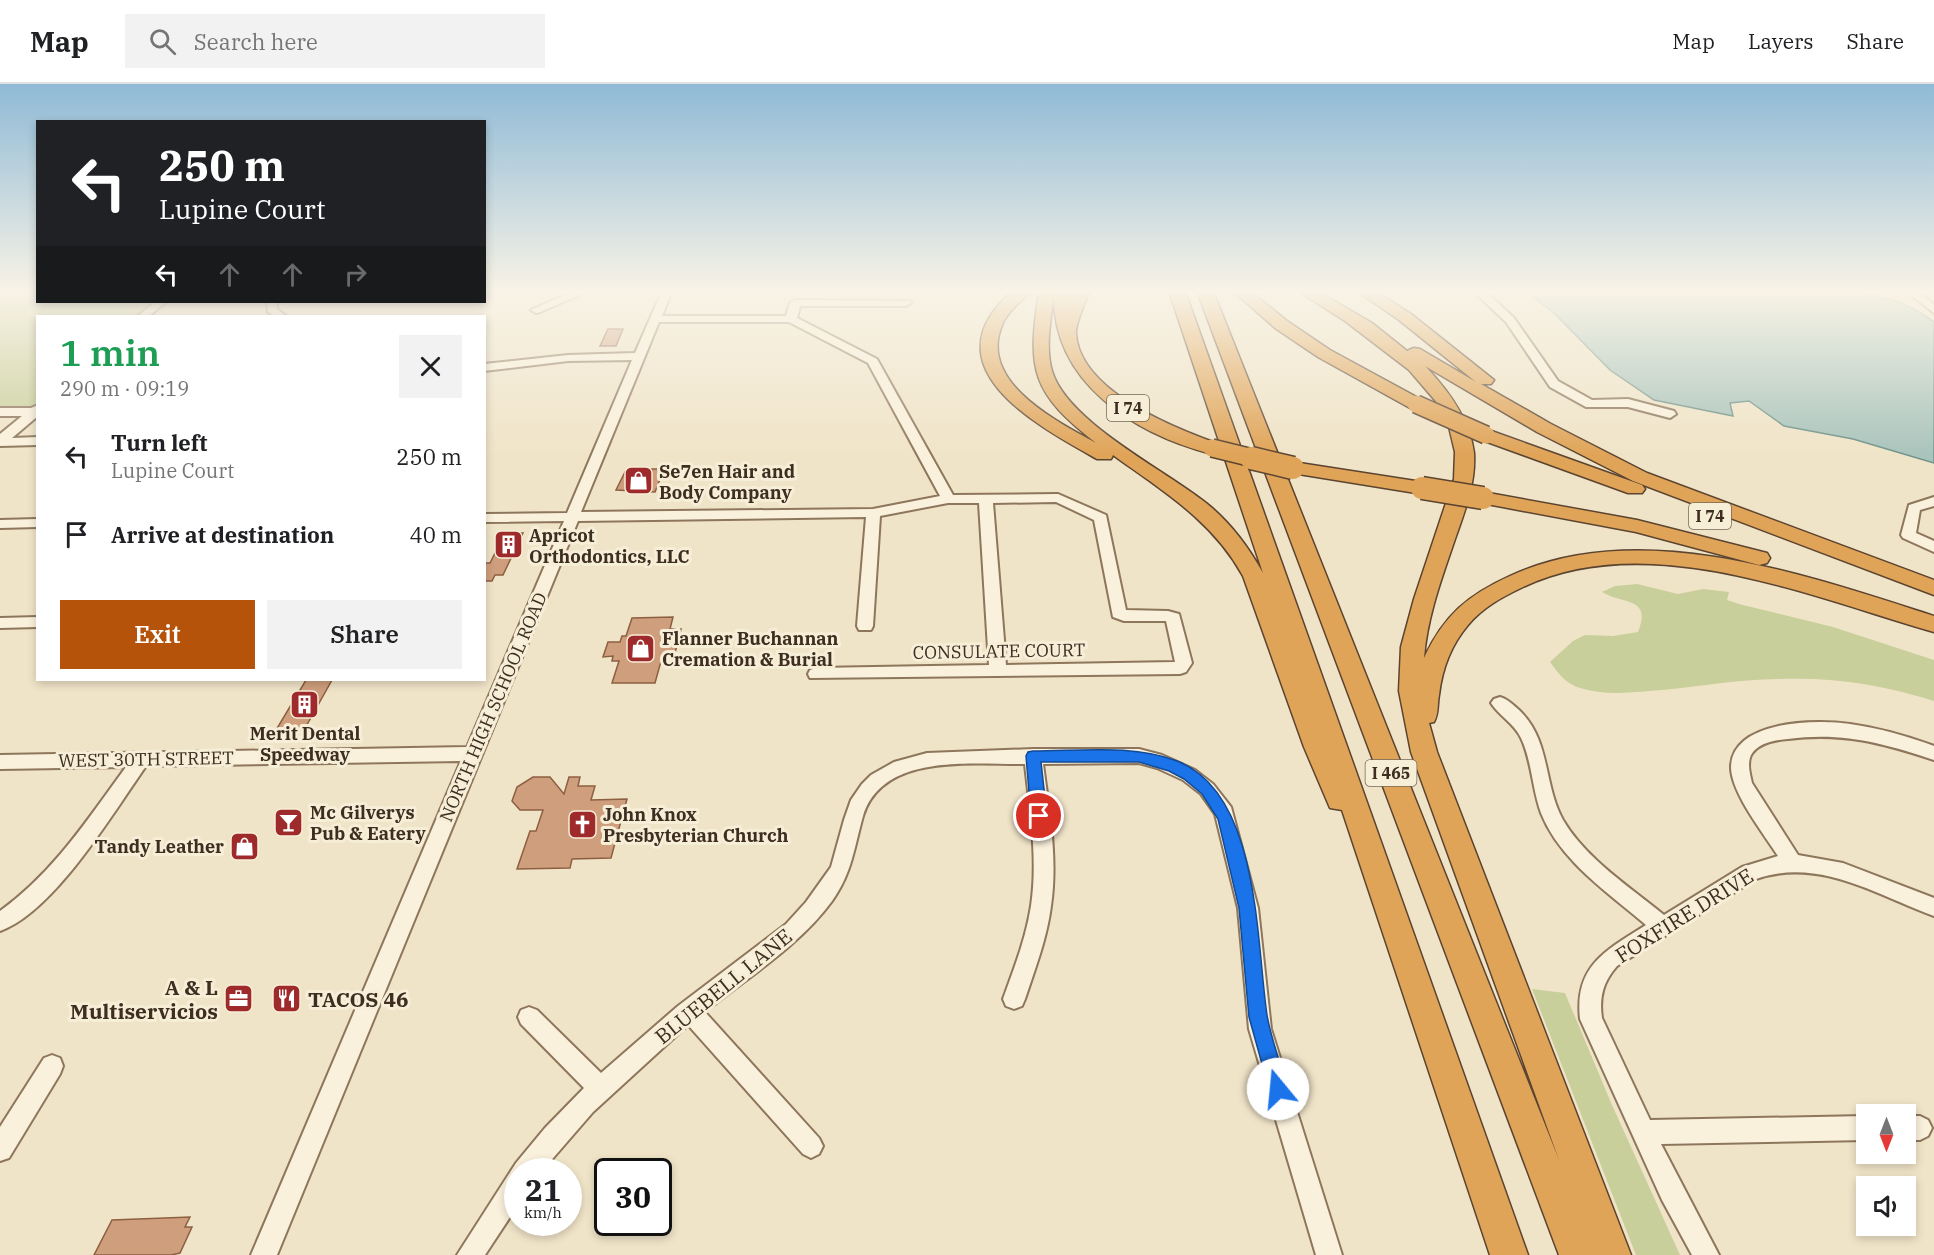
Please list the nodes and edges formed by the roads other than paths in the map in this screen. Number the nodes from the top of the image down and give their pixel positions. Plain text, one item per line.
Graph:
1 (644, 346) edge
2 (843, 346) edge
3 (991, 346) edge
4 (1042, 346) edge
5 (1072, 346) edge
6 (1196, 346) edge
7 (1225, 346) edge
8 (1312, 346) edge
9 (1393, 346) edge
10 (1400, 346) edge
11 (1442, 346) edge
12 (1527, 346) edge
13 (640, 356) junction
14 (486, 368) edge
15 (36, 410) edge
16 (0, 412) edge
17 (1670, 414) dead end
18 (36, 441) edge
19 (0, 442) edge
20 (1591, 453) junction
21 (986, 499) junction
22 (948, 500) junction
23 (1934, 501) edge
24 (873, 513) junction
25 (573, 516) junction
26 (486, 518) edge
27 (1211, 521) junction
28 (36, 523) edge
29 (0, 524) edge
30 (1934, 546) edge
31 (1934, 588) edge
32 (1934, 595) edge
33 (1934, 617) edge
34 (36, 622) edge
35 (0, 623) edge
36 (1934, 624) edge
37 (865, 626) dead end
38 (998, 671) junction
39 (816, 674) dead end
40 (1500, 703) dead end
41 (1934, 753) edge
42 (472, 754) junction
43 (1033, 756) junction
44 (141, 759) junction
45 (0, 762) edge
46 (1439, 788) junction
47 (1792, 863) junction
48 (1389, 902) junction
49 (1934, 907) edge
50 (0, 922) edge
51 (1663, 927) junction
52 (1014, 999) dead end
53 (690, 1011) junction
54 (529, 1017) dead end
55 (52, 1066) dead end
56 (600, 1088) junction
57 (1856, 1128) edge
58 (1643, 1132) junction
59 (811, 1146) dead end
60 (0, 1149) edge
61 (536, 1158) edge
62 (504, 1203) edge
63 (264, 1255) edge
64 (470, 1255) edge
65 (1329, 1255) edge
66 (1509, 1255) edge
67 (1578, 1255) edge
68 (1612, 1255) edge
69 (1706, 1255) edge

1 - 13 street, NORTH HIGH SCHOOL ROAD
2 - 22 street
3 - 27 highway
4 - 27 highway
5 - 33 highway, I 74, bridge
6 - 48 highway, I 465
7 - 67 highway, I 465
8 - 32 highway, I 74, bridge
9 - 46 highway
10 - 20 highway
11 - 20 highway
12 - 17 street
13 - 14 street
13 - 25 street, NORTH HIGH SCHOOL ROAD
15 - 16 street
15 - 19 street
18 - 19 street
20 - 31 highway
21 - 22 street
21 - 38 street
21 - 38 street, CONSULATE COURT
22 - 24 street
23 - 30 street
24 - 25 street
24 - 37 street
25 - 26 street
25 - 42 street, NORTH HIGH SCHOOL ROAD
27 - 48 highway
28 - 29 street
34 - 35 street
36 - 46 highway
38 - 39 street, CONSULATE COURT
40 - 51 street
41 - 47 street
42 - 44 street, WEST 30TH STREET
42 - 63 street, NORTH HIGH SCHOOL ROAD
43 - 52 street
43 - 53 street, BLUEBELL LANE
43 - 65 street, BLUEBELL LANE
44 - 45 street, WEST 30TH STREET
44 - 50 street
46 - 68 highway
47 - 49 street, FOXFIRE DRIVE
47 - 51 street, FOXFIRE DRIVE
48 - 66 highway, I 465
51 - 58 street, FOXFIRE DRIVE
53 - 56 street, BLUEBELL LANE
53 - 59 street
54 - 56 street
55 - 60 street
56 - 61 street, BLUEBELL LANE
57 - 58 street
58 - 69 street, FOXFIRE DRIVE
62 - 64 street

